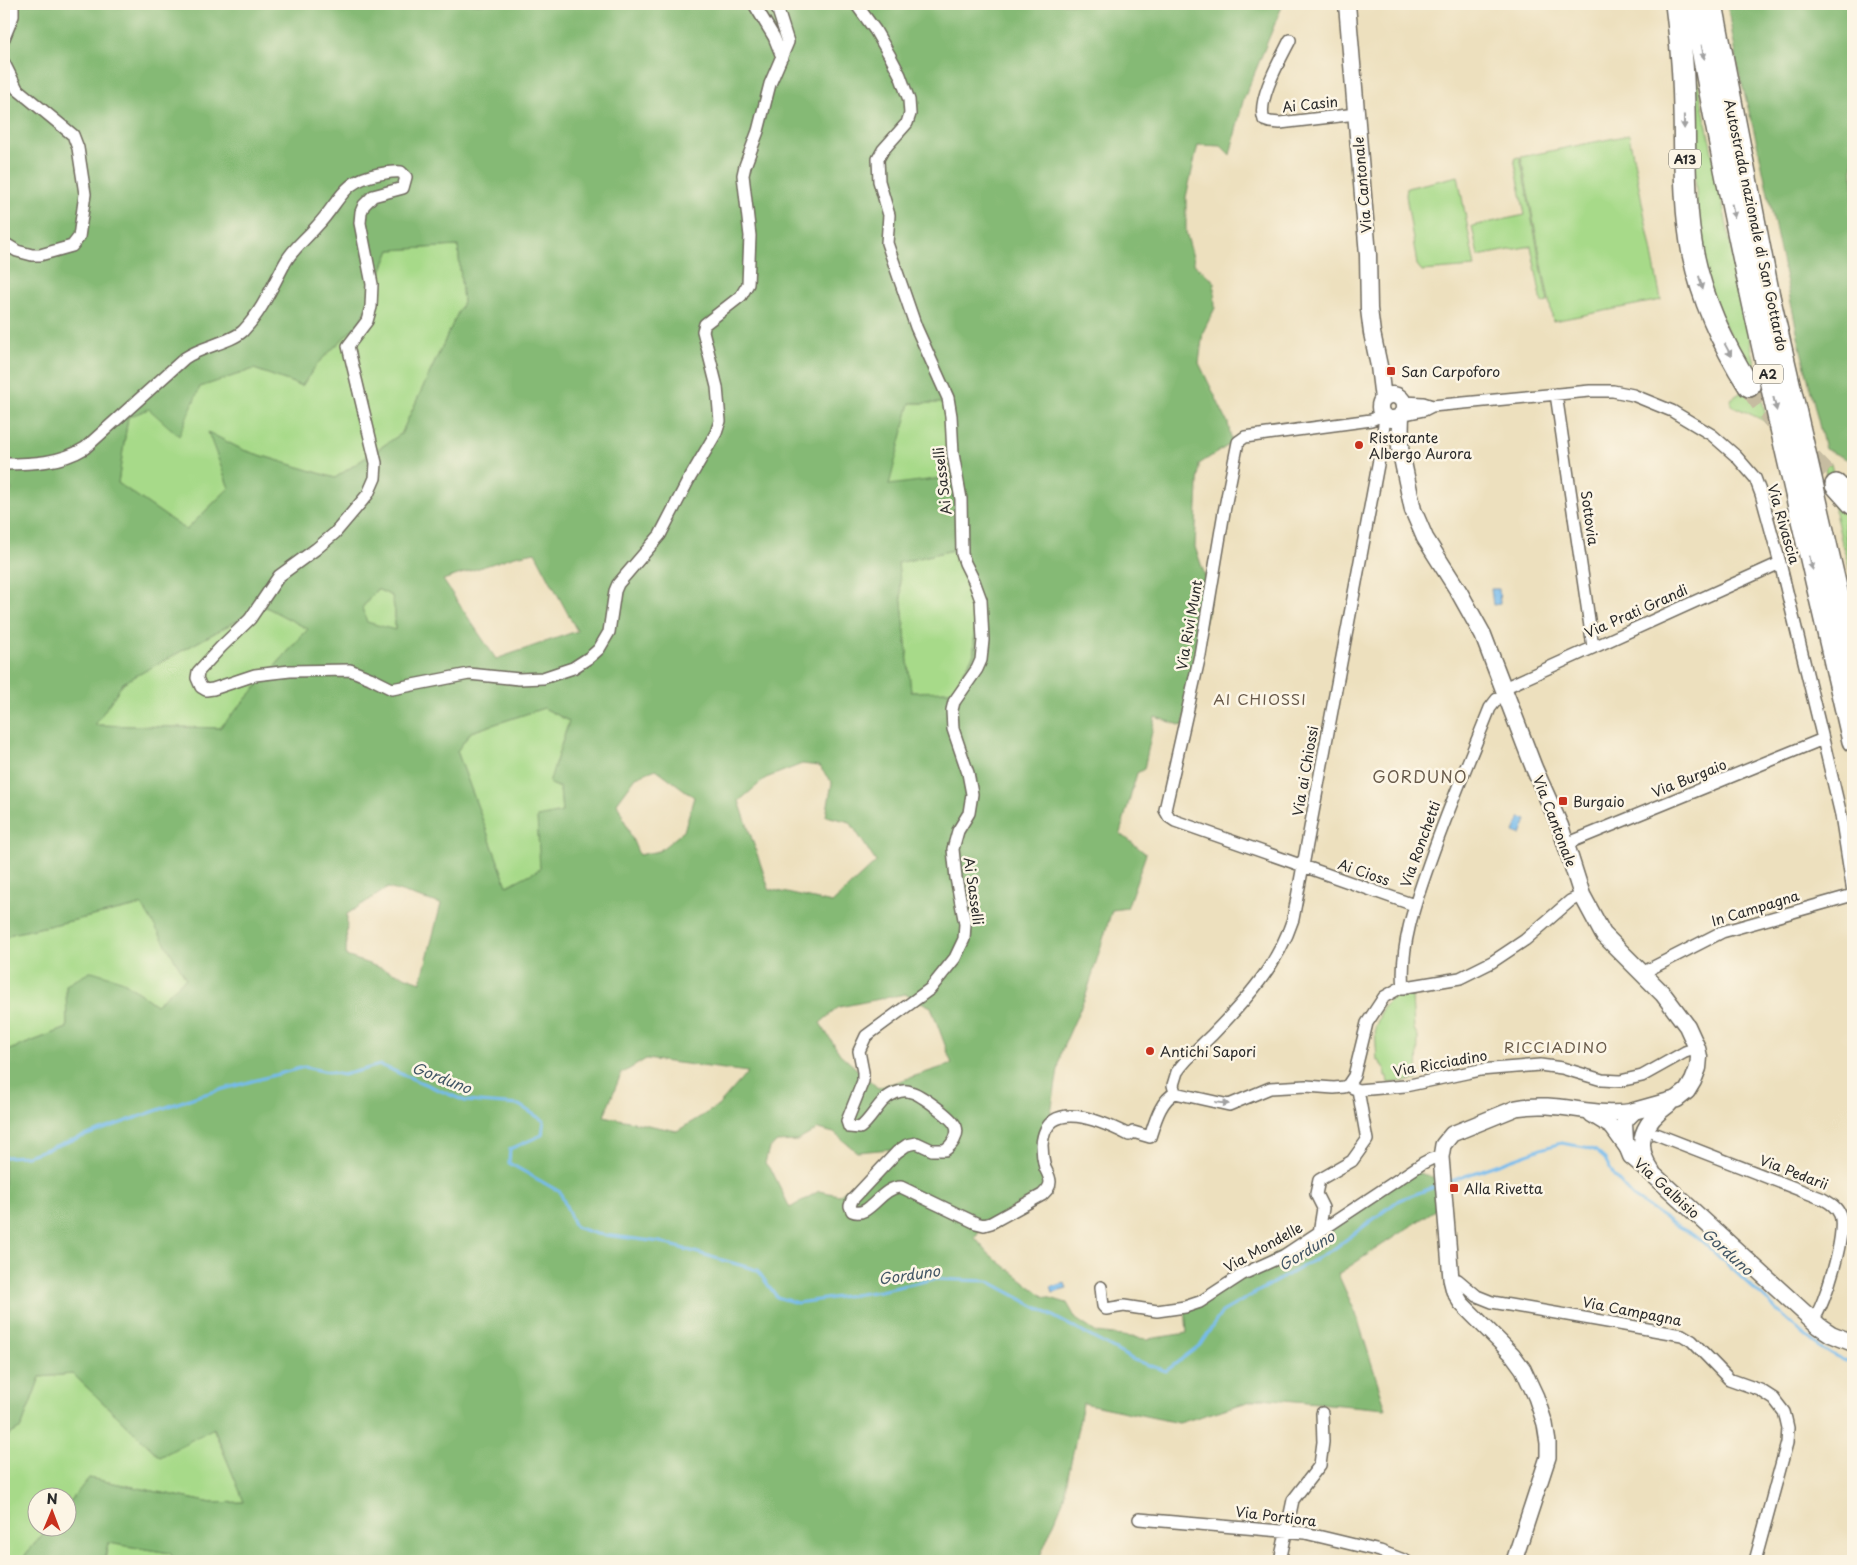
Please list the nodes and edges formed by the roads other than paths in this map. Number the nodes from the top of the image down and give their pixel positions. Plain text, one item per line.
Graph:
1 (13, 4) edge
2 (754, 4) edge
3 (776, 4) edge
4 (856, 4) edge
5 (1347, 4) edge
6 (1676, 4) edge
7 (1694, 4) edge
8 (1712, 4) edge
9 (4, 38) edge
10 (1290, 40) dead end
11 (782, 57) junction
12 (4, 63) edge
13 (1356, 114) junction
14 (4, 244) edge
15 (1749, 386) tunnel mouth
16 (1556, 394) junction
17 (1392, 407) junction
18 (1400, 448) junction
19 (1380, 454) junction
20 (1806, 456) junction
21 (4, 464) edge
22 (1836, 485) tunnel mouth
23 (1853, 504) edge
24 (1780, 563) junction
25 (1853, 600) edge
26 (1593, 646) junction
27 (1853, 661) edge
28 (1506, 692) junction
29 (1823, 739) junction
30 (1853, 741) edge
31 (1566, 844) junction
32 (1303, 866) junction
33 (1853, 894) edge
34 (1582, 895) junction
35 (1414, 905) junction
36 (1642, 974) junction
37 (1404, 988) junction
38 (1697, 1048) junction
39 (1353, 1088) junction
40 (1175, 1093) junction
41 (1677, 1099) junction
42 (1656, 1114) junction
43 (1604, 1116) junction
44 (1629, 1117) junction
45 (1656, 1134) dead end
46 (1628, 1149) junction
47 (1441, 1159) junction
48 (1652, 1172) junction
49 (1319, 1233) junction
50 (1451, 1279) junction
51 (1101, 1287) dead end
52 (1813, 1320) junction
53 (1853, 1344) edge
54 (1322, 1413) dead end
55 (1139, 1519) dead end
56 (1286, 1531) junction
57 (1280, 1561) edge
58 (1406, 1561) edge
59 (1514, 1561) edge
60 (1756, 1561) edge

1 - 9 street
2 - 11 street
3 - 11 street
4 - 40 street, Ai Sasselli
5 - 13 main road, Via Cantonale
6 -> 15 highway, A13
7 -> 30 highway, A2
8 - 20 highway, Autostrada nazionale di San Gottardo / A2
10 - 13 street, Ai Casin
11 - 21 street
12 - 14 street
13 - 17 main road, Via Cantonale
16 - 17 street, Via Rivascia
16 - 24 street, Via Rivascia
16 - 26 street, Sottovia
17 - 18 main road, Via Cantonale
17 - 19 street, Via ai Chiossi
17 - 32 street, Via Rivi Munt
18 - 19 street
18 - 28 main road, Via Cantonale
19 - 32 street, Via ai Chiossi
20 - 25 highway, A2
20 - 27 highway, A2
22 - 23 highway
24 - 26 street, Via Prati Grandi
24 - 29 street, Via Rivascia
26 - 28 street, Via Prati Grandi
28 - 31 main road, Via Cantonale
28 - 35 street, Via Ronchetti
29 - 31 street, Via Burgaio
29 - 33 street, Via Rivascia
31 - 34 main road, Via Cantonale
32 - 35 street, Ai Cioss
32 - 40 street, Via ai Chiossi
33 - 36 street, In Campagna
34 - 36 main road, Via Cantonale
34 - 37 street
35 - 37 street, Via Ronchetti
36 - 38 main road, Via Cantonale
37 - 39 street
38 - 39 street, Via Ricciadino
38 - 41 main road, Via Cantonale
40 -> 39 street, Via Ricciadino
39 - 49 street
41 - 42 main road, Via Cantonale
41 - 44 main road
42 - 44 street
42 - 48 main road
43 - 44 street
43 - 46 street
43 - 47 street
44 - 46 main road, Via Galbisio
44 - 48 street
45 - 52 street, Via Pedarii
46 - 48 main road, Via Galbisio
47 - 49 street, Via Mondelle
47 - 50 street
48 - 52 main road, Via Galbisio
49 - 51 street, Via Mondelle
50 - 59 street
50 - 60 street, Via Campagna
52 - 53 main road, Via Galbisio
54 - 56 street
55 - 56 street, Via Portiora
56 - 57 street
56 - 58 street, Via Portiora

